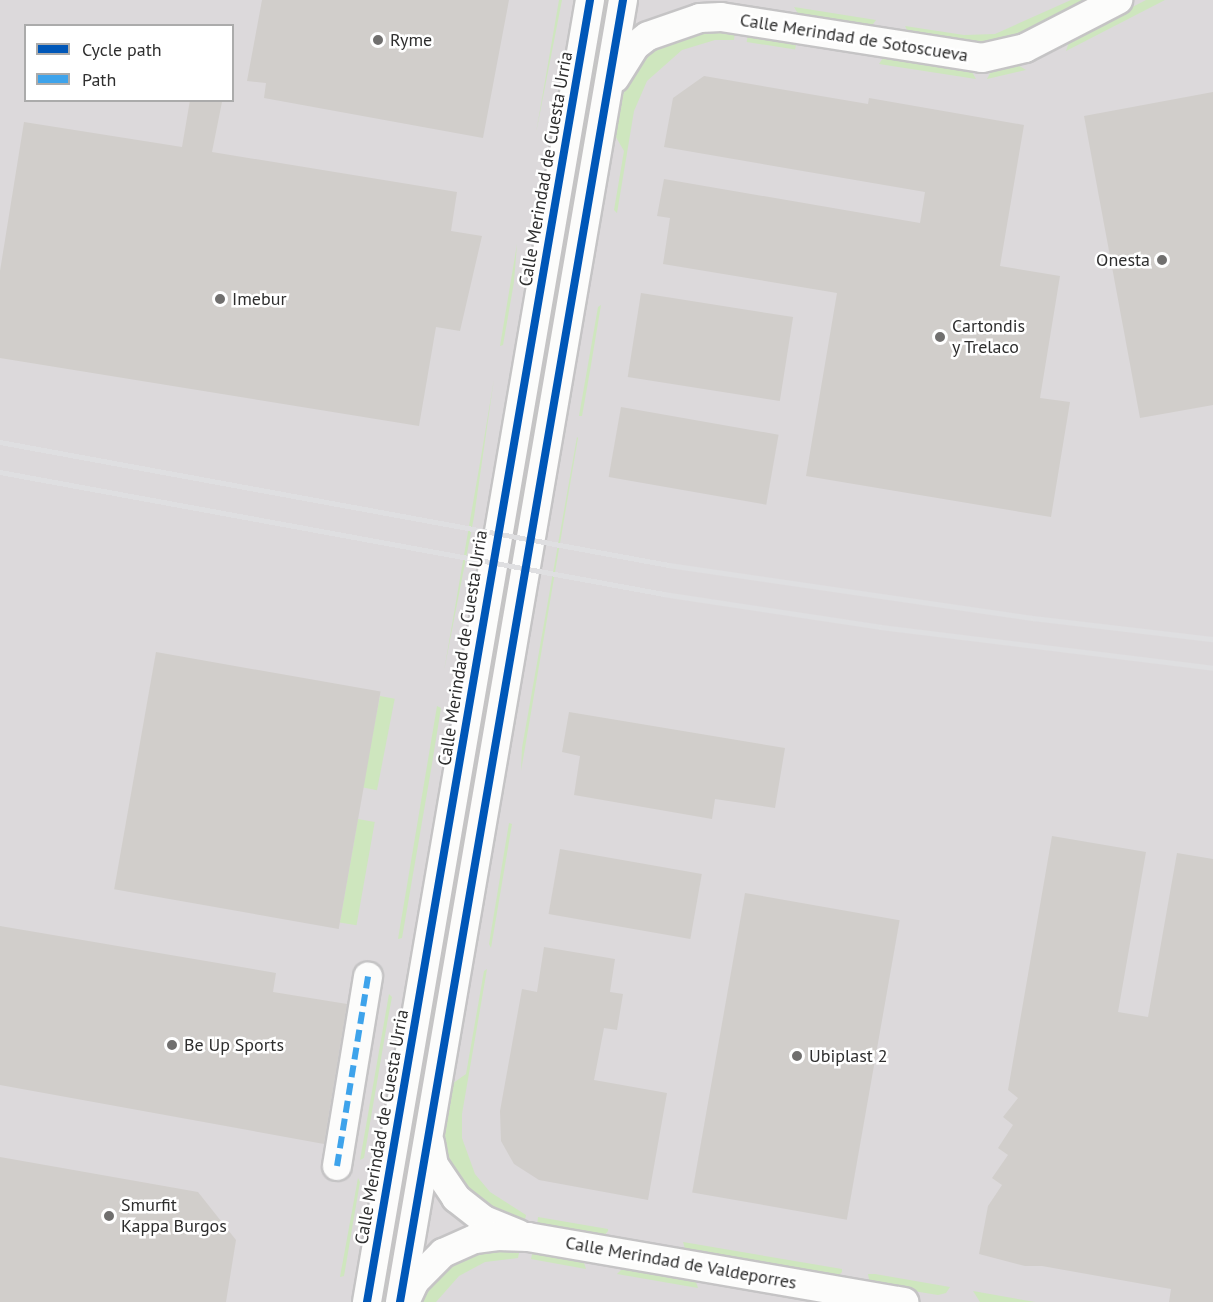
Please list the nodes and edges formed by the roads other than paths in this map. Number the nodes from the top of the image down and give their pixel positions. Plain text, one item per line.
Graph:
1 (591, 0) edge
2 (623, 0) edge
3 (689, 0) edge
4 (1118, 0) edge
5 (721, 17) junction
6 (606, 97) junction
7 (368, 978) dead end
8 (429, 1135) junction
9 (337, 1166) dead end
10 (528, 1237) junction
11 (367, 1302) edge
12 (400, 1302) edge
13 (405, 1302) edge
14 (904, 1302) edge

1 - 11 street, Calle Merindad de Cuesta Urria
2 - 6 street
3 - 5 street, Calle Merindad de Sotoscueva
4 - 5 street, Calle Merindad de Sotoscueva
5 - 6 street, Calle Merindad de Sotoscueva
6 - 8 street
7 - 9 street
8 - 10 street, Calle Merindad de Valdeporres
8 - 12 street
10 - 13 street, Calle Merindad de Valdeporres
10 - 14 street, Calle Merindad de Valdeporres

